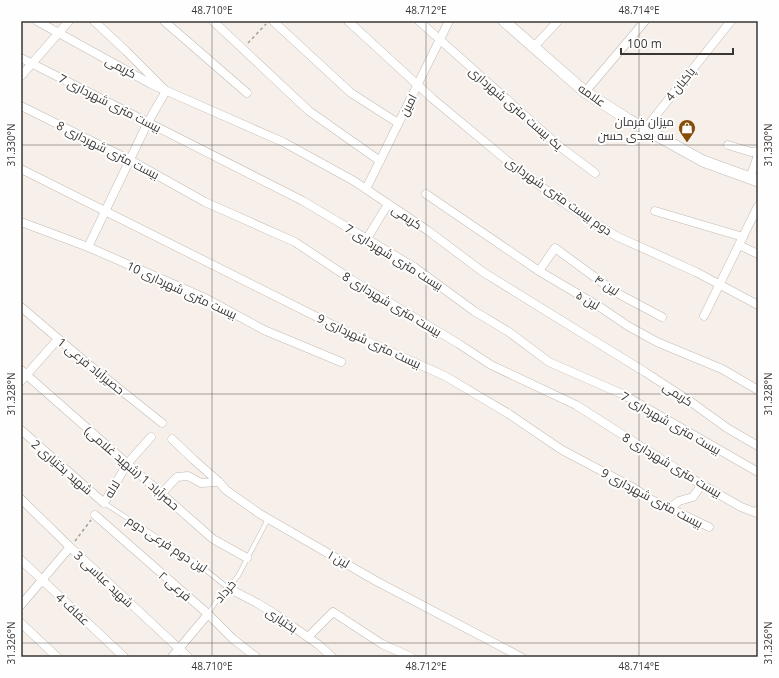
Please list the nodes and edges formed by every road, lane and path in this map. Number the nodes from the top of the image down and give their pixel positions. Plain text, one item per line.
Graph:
1 (37, 21) edge
2 (69, 21) edge
3 (94, 21) edge
4 (164, 21) edge
5 (214, 21) edge
6 (269, 21) edge
7 (273, 21) edge
8 (348, 21) edge
9 (419, 21) edge
10 (449, 21) edge
11 (504, 21) edge
12 (558, 21) edge
13 (645, 21) edge
14 (731, 21) edge
15 (59, 32) junction
16 (440, 40) junction
17 (242, 48) junction
18 (534, 48) junction
19 (21, 58) edge
20 (32, 64) junction
21 (21, 76) edge
22 (418, 85) junction
23 (166, 91) junction
24 (585, 92) junction
25 (247, 93) dead end
26 (21, 106) edge
27 (148, 122) junction
28 (398, 124) junction
29 (645, 129) junction
30 (728, 145) dead end
31 (758, 151) edge
32 (758, 155) edge
33 (130, 160) junction
34 (380, 160) junction
35 (21, 169) edge
36 (595, 173) dead end
37 (754, 180) edge
38 (366, 189) junction
39 (426, 194) dead end
40 (388, 204) junction
41 (655, 211) dead end
42 (757, 211) edge
43 (105, 212) junction
44 (21, 222) edge
45 (366, 240) junction
46 (741, 241) junction
47 (88, 247) junction
48 (758, 254) edge
49 (539, 271) junction
50 (719, 284) junction
51 (758, 305) edge
52 (21, 307) edge
53 (704, 316) dead end
54 (662, 317) dead end
55 (58, 338) junction
56 (341, 362) dead end
57 (23, 376) edge
58 (758, 390) edge
59 (162, 423) dead end
60 (21, 430) edge
61 (150, 437) dead end
62 (172, 438) dead end
63 (758, 446) edge
64 (127, 464) junction
65 (758, 472) edge
66 (219, 482) junction
67 (702, 484) junction
68 (161, 494) junction
69 (21, 499) edge
70 (104, 503) junction
71 (670, 508) junction
72 (758, 512) edge
73 (95, 515) joint
74 (268, 519) junction
75 (709, 527) dead end
76 (70, 547) junction
77 (247, 558) junction
78 (21, 560) edge
79 (42, 580) junction
80 (228, 588) junction
81 (21, 605) edge
82 (208, 614) junction
83 (21, 623) edge
84 (308, 637) junction
85 (179, 649) junction
86 (57, 657) edge
87 (124, 657) edge
88 (172, 657) edge
89 (188, 657) edge
90 (256, 657) edge
91 (332, 657) edge
92 (411, 657) edge
93 (521, 657) edge

1 - 15 street, کریمی
2 - 15 street
3 - 23 street
4 - 25 street
5 - 17 street
6 - 17 path
7 - 28 street
8 - 22 street, دوم بیست متری شهرداری
9 - 16 street, یک بیست متری شهرداری
10 - 16 street, امین
11 - 18 street, علامه
12 - 18 street
13 - 24 street
14 - 29 street, پاکبان 4
15 - 20 street
15 - 23 street, کریمی
16 - 22 street, امین
16 - 36 street, یک بیست متری شهرداری
17 - 34 street
18 - 24 street, علامه
19 - 20 street, بیست متری شهرداری 7
20 - 21 street
20 - 27 street, بیست متری شهرداری 7
22 - 28 street, امین
22 - 50 street, دوم بیست متری شهرداری
23 - 27 street
23 - 38 street, کریمی
24 - 29 street, علامه
26 - 33 street, بیست متری شهرداری 8
27 - 33 street
27 - 45 street, بیست متری شهرداری 7
28 - 34 street, امین
29 - 37 street, علامه
30 - 31 street
32 - 37 street
33 - 43 street
33 - 67 street, بیست متری شهرداری 8
34 - 38 street, امین
35 - 43 street, بیست متری شهرداری 9
38 - 40 street, کریمی
39 - 49 street, لین ۵
40 - 45 street
40 - 63 street, کریمی
41 - 46 street
42 - 46 street
43 - 47 street
43 - 71 street, بیست متری شهرداری 9
44 - 47 street, بیست متری شهرداری 10
45 - 65 street, بیست متری شهرداری 7
46 - 48 street
46 - 50 street
47 - 56 street, بیست متری شهرداری 10
49 - 54 street, لین ۴
49 - 58 street, لین ۵
50 - 51 street, دوم بیست متری شهرداری
50 - 53 street
52 - 55 street, حصیرآباد فرعی 1
55 - 57 street
55 - 59 street, حصیرآباد فرعی 1
57 - 64 street, حصرآباد 1 (شهید غلامی)
60 - 70 street, شهید بختیاری 2
61 - 64 street, لاله
62 - 66 street, لین ۱
64 - 68 street, حصرآباد 1 (شهید غلامی)
64 - 70 street, لاله
66 - 68 street
66 - 74 street, لین ۱
67 - 71 street
67 - 72 street, بیست متری شهرداری 8
68 - 77 street, حصرآباد 1 (شهید غلامی)
69 - 76 street, شهید عباسی 3
70 - 80 lane, لین دوم فرعی دوم
71 - 75 street, بیست متری شهرداری 9
73 - 76 path
73 - 82 street, ۲ فرعی
74 - 77 lane, خرداد
74 - 93 street, لین ۱
76 - 79 street
76 - 85 street, شهید عباسی 3
77 - 80 lane, خرداد
78 - 79 street, عفاف 4
79 - 81 street
79 - 87 street, عفاف 4
80 - 82 lane, خرداد
80 - 84 street, بختیاری
82 - 85 street, خرداد
82 - 90 street, ۲ فرعی
83 - 86 street
84 - 91 street, بختیاری
84 - 92 street
85 - 88 street, خرداد
85 - 89 street, شهید عباسی 3

